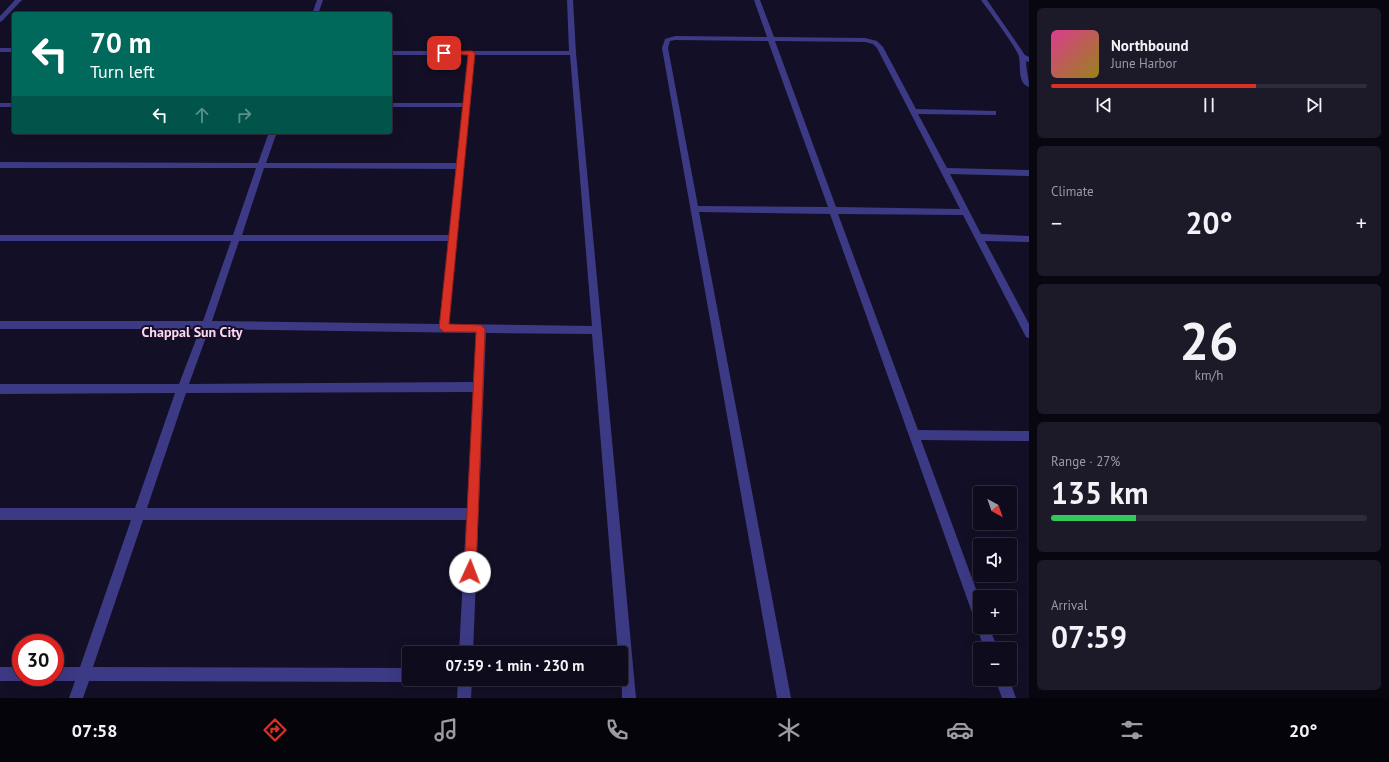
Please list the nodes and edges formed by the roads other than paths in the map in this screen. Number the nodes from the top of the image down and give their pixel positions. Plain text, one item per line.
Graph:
1 (19, 0) edge
2 (320, 0) edge
3 (570, 0) edge
4 (757, 0) edge
5 (984, 0) edge
6 (316, 12) edge
7 (0, 20) edge
8 (772, 39) junction
9 (0, 50) edge
10 (12, 50) edge
11 (392, 53) edge
12 (472, 53) junction
13 (573, 54) junction
14 (1026, 57) edge
15 (1029, 85) edge
16 (0, 105) edge
17 (12, 105) edge
18 (392, 105) edge
19 (466, 105) junction
20 (913, 111) junction
21 (993, 112) dead end
22 (272, 134) edge
23 (0, 165) edge
24 (261, 166) junction
25 (460, 166) junction
26 (944, 172) junction
27 (1029, 173) edge
28 (695, 209) junction
29 (833, 211) junction
30 (966, 212) junction
31 (978, 237) junction
32 (0, 238) edge
33 (236, 238) junction
34 (453, 238) junction
35 (1029, 239) edge
36 (1025, 319) edge
37 (0, 325) edge
38 (206, 326) junction
39 (444, 328) junction
40 (481, 329) junction
41 (597, 330) junction
42 (1029, 334) edge
43 (478, 387) junction
44 (0, 389) edge
45 (182, 389) junction
46 (914, 435) junction
47 (1029, 436) edge
48 (0, 514) edge
49 (140, 514) junction
50 (472, 514) junction
51 (973, 599) edge
52 (466, 646) edge
53 (0, 674) edge
54 (12, 674) edge
55 (64, 674) edge
56 (84, 674) junction
57 (402, 675) edge
58 (465, 686) edge
59 (1005, 686) edge
60 (76, 698) edge
61 (464, 698) edge
62 (629, 698) edge
63 (784, 698) edge
64 (1009, 698) edge

1 - 7 street
2 - 6 street
3 - 13 street
4 - 8 street
5 - 14 street
8 - 20 street
8 - 28 street
8 - 29 street
9 - 10 street
11 - 12 street
12 - 13 street
12 - 19 street
13 - 41 street
14 - 15 street
16 - 17 street
18 - 19 street
19 - 25 street
20 - 21 street
20 - 26 street
22 - 24 street
23 - 24 street
24 - 25 street
24 - 33 street
25 - 34 street
26 - 27 street
26 - 30 street
28 - 29 street
28 - 63 street
29 - 30 street
29 - 46 street
30 - 31 street
31 - 35 street
31 - 36 street
32 - 33 street
33 - 34 street
33 - 38 street
34 - 39 street
36 - 42 street
37 - 38 street
38 - 39 street
38 - 45 street
39 - 40 street
40 - 41 street
40 - 43 street
41 - 62 street
43 - 45 street
43 - 50 street
44 - 45 street
45 - 49 street
46 - 47 street
46 - 51 street
48 - 49 street
49 - 50 street
49 - 56 street
50 - 52 street
53 - 54 street
55 - 56 street
56 - 57 street
56 - 60 street
58 - 61 street
59 - 64 street

